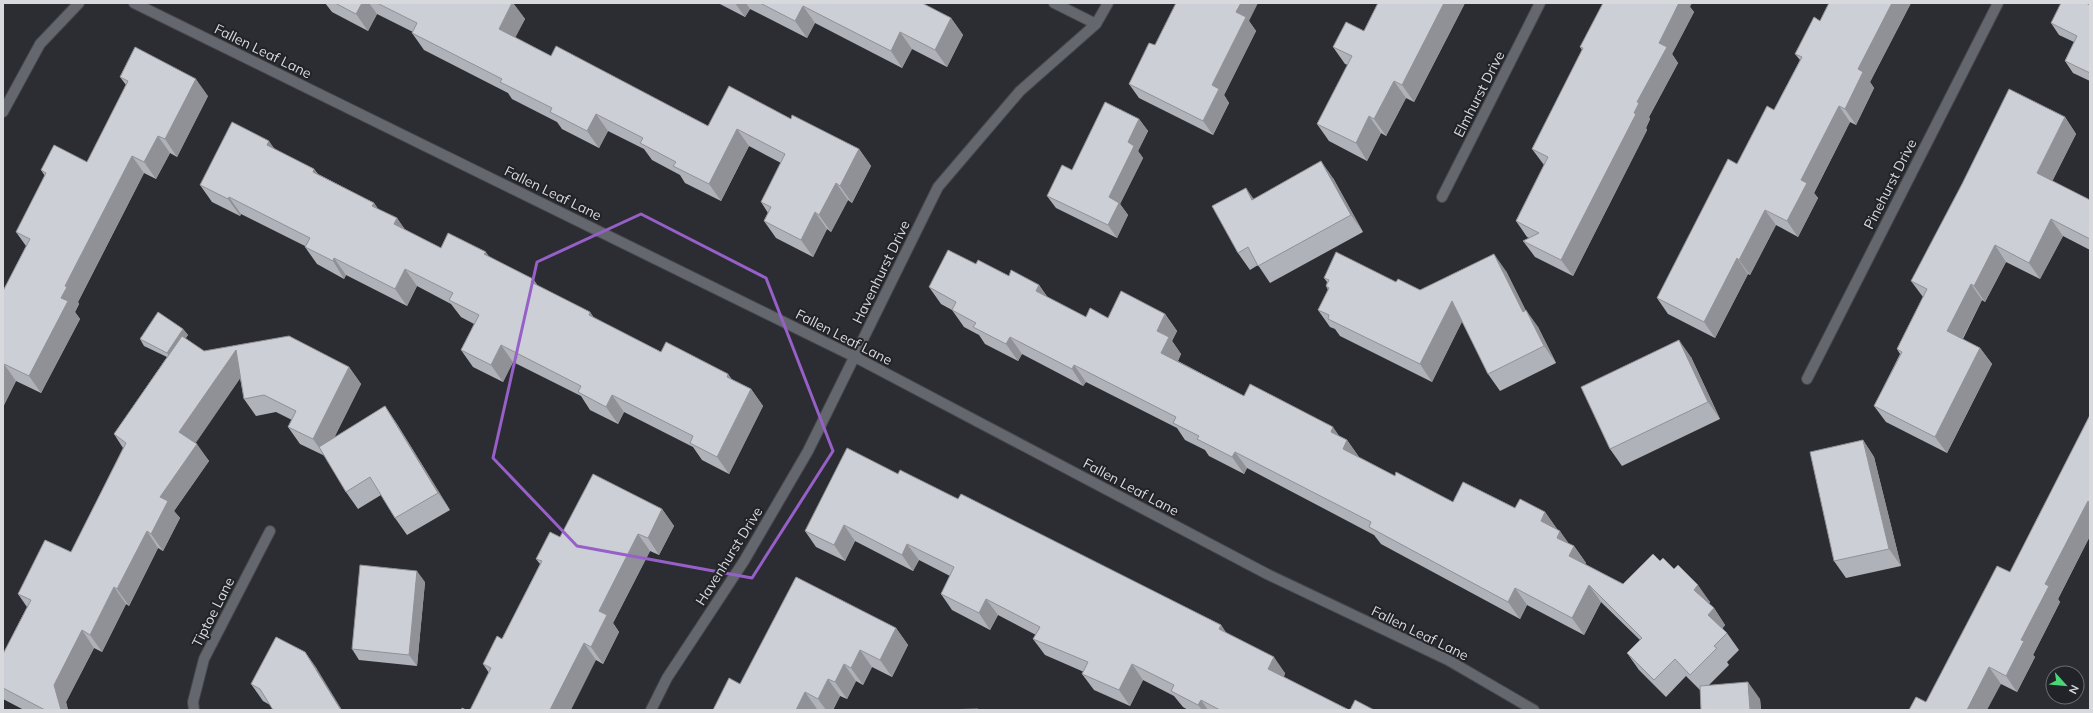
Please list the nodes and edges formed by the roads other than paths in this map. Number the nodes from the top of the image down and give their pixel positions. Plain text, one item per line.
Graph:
1 (80, 3) edge
2 (134, 3) edge
3 (1054, 3) edge
4 (1108, 3) edge
5 (1540, 3) edge
6 (1998, 3) edge
7 (1096, 24) junction
8 (3, 112) edge
9 (1442, 197) dead end
10 (855, 357) junction
11 (1807, 379) dead end
12 (270, 531) dead end
13 (194, 710) edge
14 (651, 710) edge
15 (1534, 710) edge

1 - 8 street
2 - 10 street, Fallen Leaf Lane
3 - 7 street
4 - 7 street, Havenhurst Drive
5 - 9 street, Elmhurst Drive
6 - 11 street, Pinehurst Drive
7 - 10 street, Havenhurst Drive
10 - 14 street, Havenhurst Drive
10 - 15 street, Fallen Leaf Lane
12 - 13 street, Tiptoe Lane

